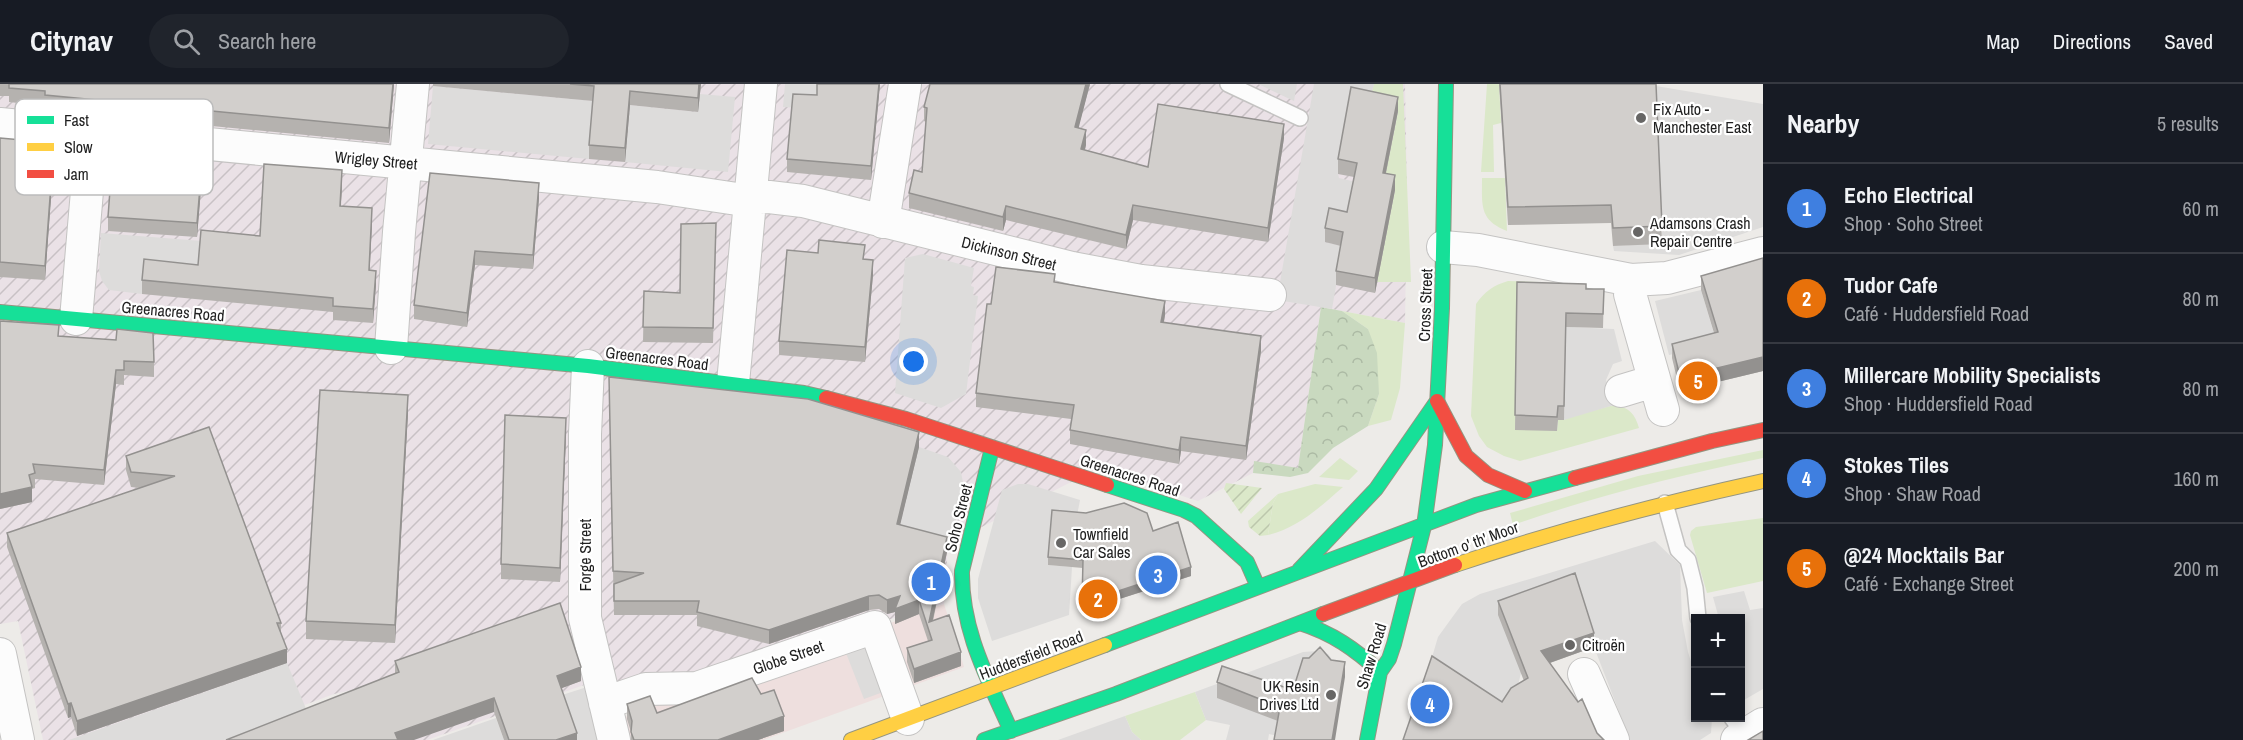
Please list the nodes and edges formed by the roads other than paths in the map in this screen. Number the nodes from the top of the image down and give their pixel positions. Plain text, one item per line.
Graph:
1 (413, 84) edge
2 (761, 84) edge
3 (906, 84) edge
4 (1228, 84) edge
5 (1446, 84) edge
6 (1300, 118) dead end
7 (0, 124) edge
8 (15, 125) edge
9 (213, 145) edge
10 (406, 163) junction
11 (87, 195) edge
12 (752, 197) junction
13 (884, 222) junction
14 (1443, 248) junction
15 (1763, 253) edge
16 (1631, 280) junction
17 (1270, 295) dead end
18 (0, 312) edge
19 (76, 319) junction
20 (391, 348) junction
21 (588, 366) junction
22 (734, 383) junction
23 (1621, 391) dead end
24 (1437, 401) junction
25 (1763, 430) edge
26 (992, 447) junction
27 (1763, 481) edge
28 (1525, 491) junction
29 (1665, 503) junction
30 (1424, 526) junction
31 (1299, 570) junction
32 (1409, 583) junction
33 (1258, 587) junction
34 (1698, 614) edge
35 (1300, 623) junction
36 (0, 654) edge
37 (1380, 672) junction
38 (1584, 674) dead end
39 (992, 687) junction
40 (605, 703) junction
41 (908, 720) junction
42 (1011, 731) junction
43 (18, 740) edge
44 (614, 740) edge
45 (851, 740) edge
46 (984, 740) edge
47 (1367, 740) edge
48 (1613, 740) edge

1 - 10 street
2 - 12 street
3 - 13 street
4 - 6 lane
5 - 14 main road, Cross Street
7 - 8 street, Wrigley Street
9 - 10 street, Wrigley Street
10 - 12 street, Wrigley Street
10 - 20 street
11 - 19 street
12 - 13 street, Dickinson Street
12 - 22 street
13 - 17 street, Dickinson Street
14 - 16 street
14 - 24 main road, Cross Street
15 - 16 street
16 - 23 street
18 - 19 main road, Greenacres Road
19 - 20 main road, Greenacres Road
20 - 21 main road, Greenacres Road
21 - 22 main road, Greenacres Road
21 - 40 street, Forge Street
22 - 26 main road, Greenacres Road
24 - 28 main road
24 - 30 main road, Cross Street
24 - 31 main road
25 - 28 main road, Bottom o' th' Moor
26 - 33 main road, Greenacres Road
26 - 39 main road, Soho Street
27 - 29 main road, Bottom o' th' Moor
28 - 30 main road, Bottom o' th' Moor
29 - 32 main road, Bottom o' th' Moor
29 - 34 lane
30 - 31 main road, Huddersfield Road
30 - 32 main road, Bottom o' th' Moor
31 - 33 main road, Huddersfield Road
32 - 35 main road
32 - 37 main road, Shaw Road
33 - 39 main road, Huddersfield Road
35 - 37 main road
35 - 42 main road
36 - 43 street
37 - 47 main road, Shaw Road
38 - 48 street
39 - 41 main road, Huddersfield Road
39 - 42 main road, Soho Street
40 - 41 street, Globe Street
40 - 44 street, Forge Street
41 - 45 main road, Huddersfield Road
42 - 46 main road

